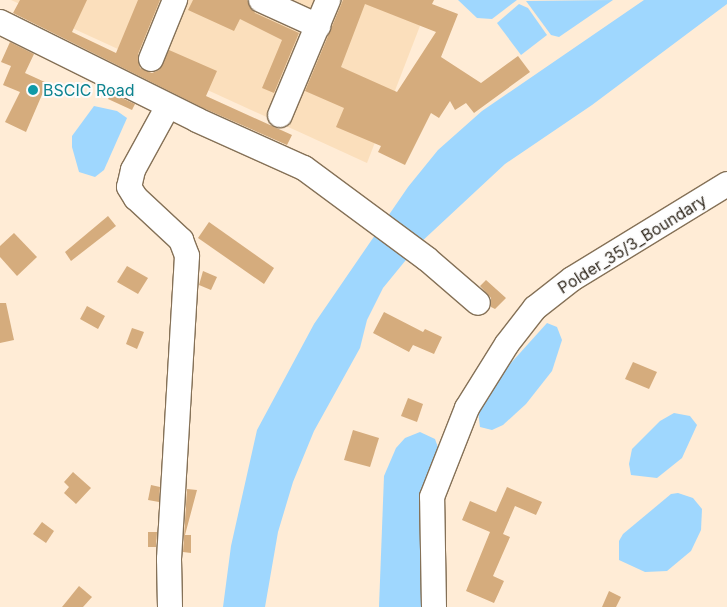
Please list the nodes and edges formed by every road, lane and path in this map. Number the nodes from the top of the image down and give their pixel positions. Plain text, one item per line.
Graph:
1 (175, 0) edge
2 (261, 0) edge
3 (328, 0) edge
4 (0, 22) edge
5 (318, 26) junction
6 (151, 59) dead end
7 (168, 106) junction
8 (280, 115) dead end
9 (727, 184) edge
10 (478, 303) dead end
11 (170, 607) edge
12 (434, 607) edge

1 - 6 street
2 - 5 street
3 - 5 street
4 - 7 street
5 - 8 street
7 - 10 street
7 - 11 street
9 - 12 street, Polder_35/3_Boundary

